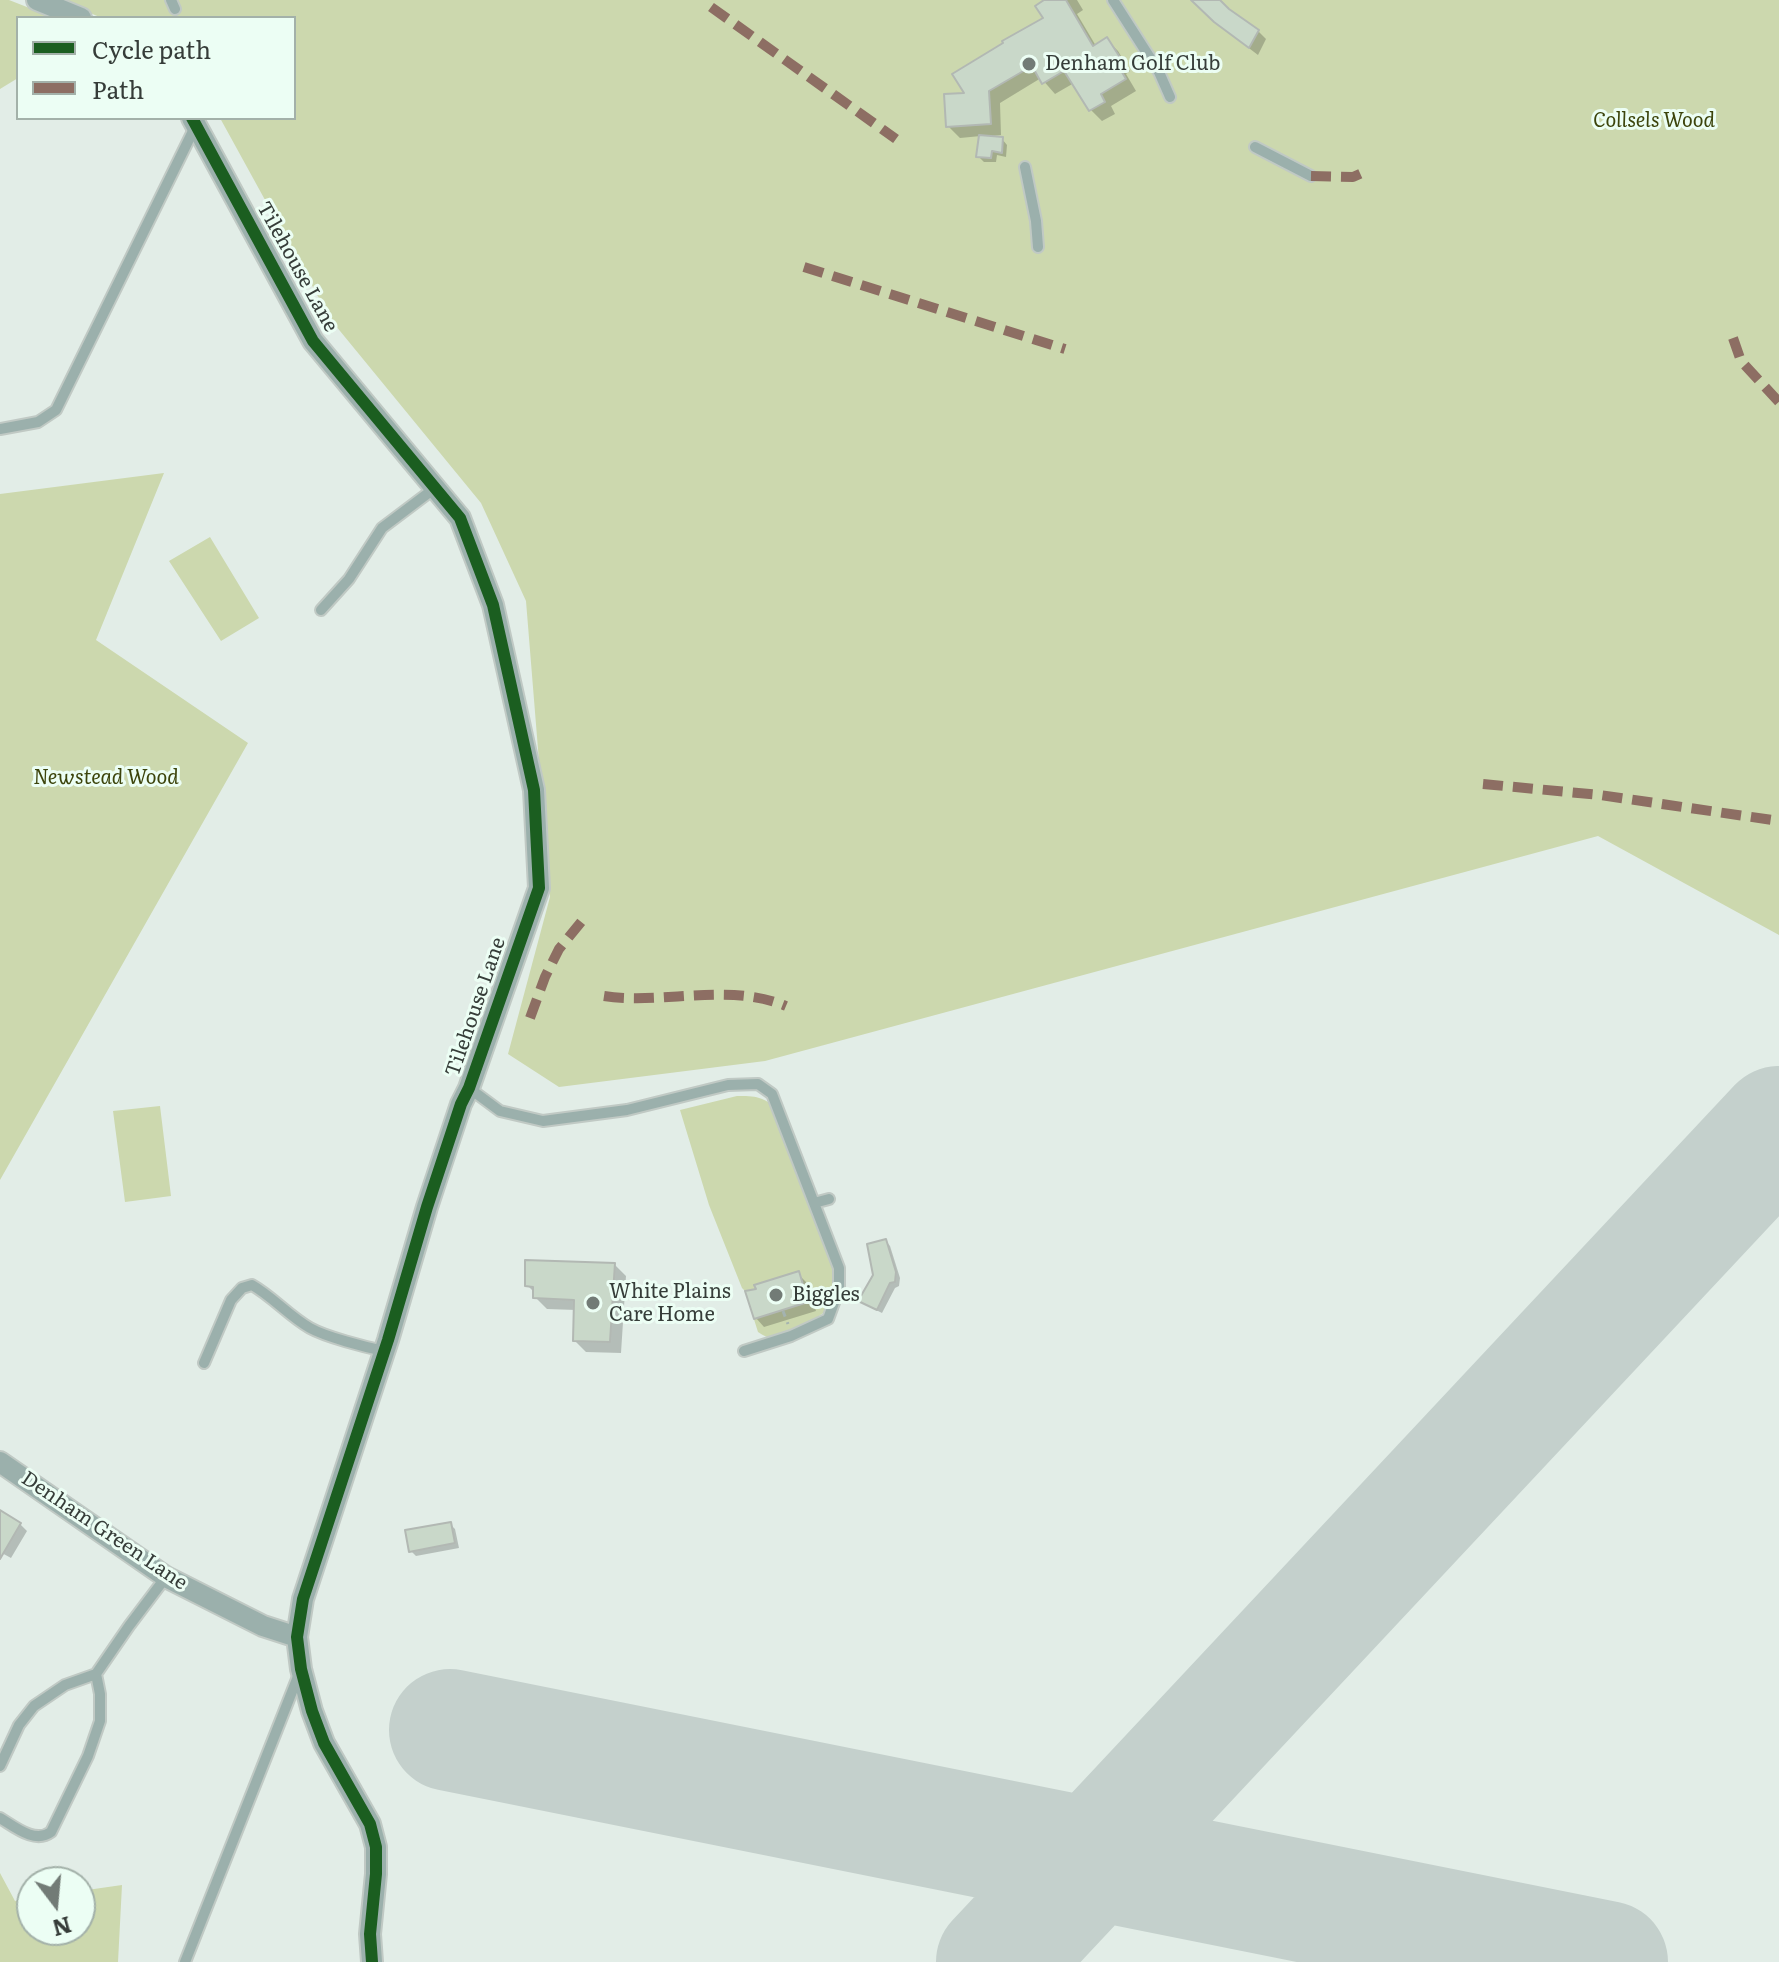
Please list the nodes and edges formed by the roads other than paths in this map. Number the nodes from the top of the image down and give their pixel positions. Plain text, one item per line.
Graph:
1 (37, 0) edge
2 (1113, 0) edge
3 (76, 16) edge
4 (1170, 97) dead end
5 (194, 122) edge
6 (1255, 147) dead end
7 (1025, 167) dead end
8 (1311, 176) dead end
9 (1038, 247) dead end
10 (0, 429) edge
11 (435, 488) junction
12 (321, 610) dead end
13 (469, 1088) junction
14 (829, 1199) dead end
15 (814, 1203) junction
16 (384, 1351) junction
17 (744, 1351) dead end
18 (204, 1363) dead end
19 (0, 1462) edge
20 (166, 1577) junction
21 (297, 1637) junction
22 (301, 1669) junction
23 (96, 1674) junction
24 (0, 1766) edge
25 (0, 1818) edge
26 (185, 1962) edge
27 (372, 1962) edge

1 - 3 street
2 - 4 lane
5 - 10 lane
5 - 11 street, Tilehouse Lane
6 - 8 lane
7 - 9 lane
11 - 12 lane
11 - 13 street, Tilehouse Lane
13 - 15 lane
13 - 16 street, Tilehouse Lane
14 - 15 lane
15 - 17 lane
16 - 18 lane
16 - 21 street, Tilehouse Lane
19 - 20 street, Denham Green Lane
20 - 21 street, Denham Green Lane
20 - 23 lane
21 - 22 street, Tilehouse Lane
22 - 26 lane
22 - 27 street, Tilehouse Lane
23 - 24 lane
23 - 25 lane

